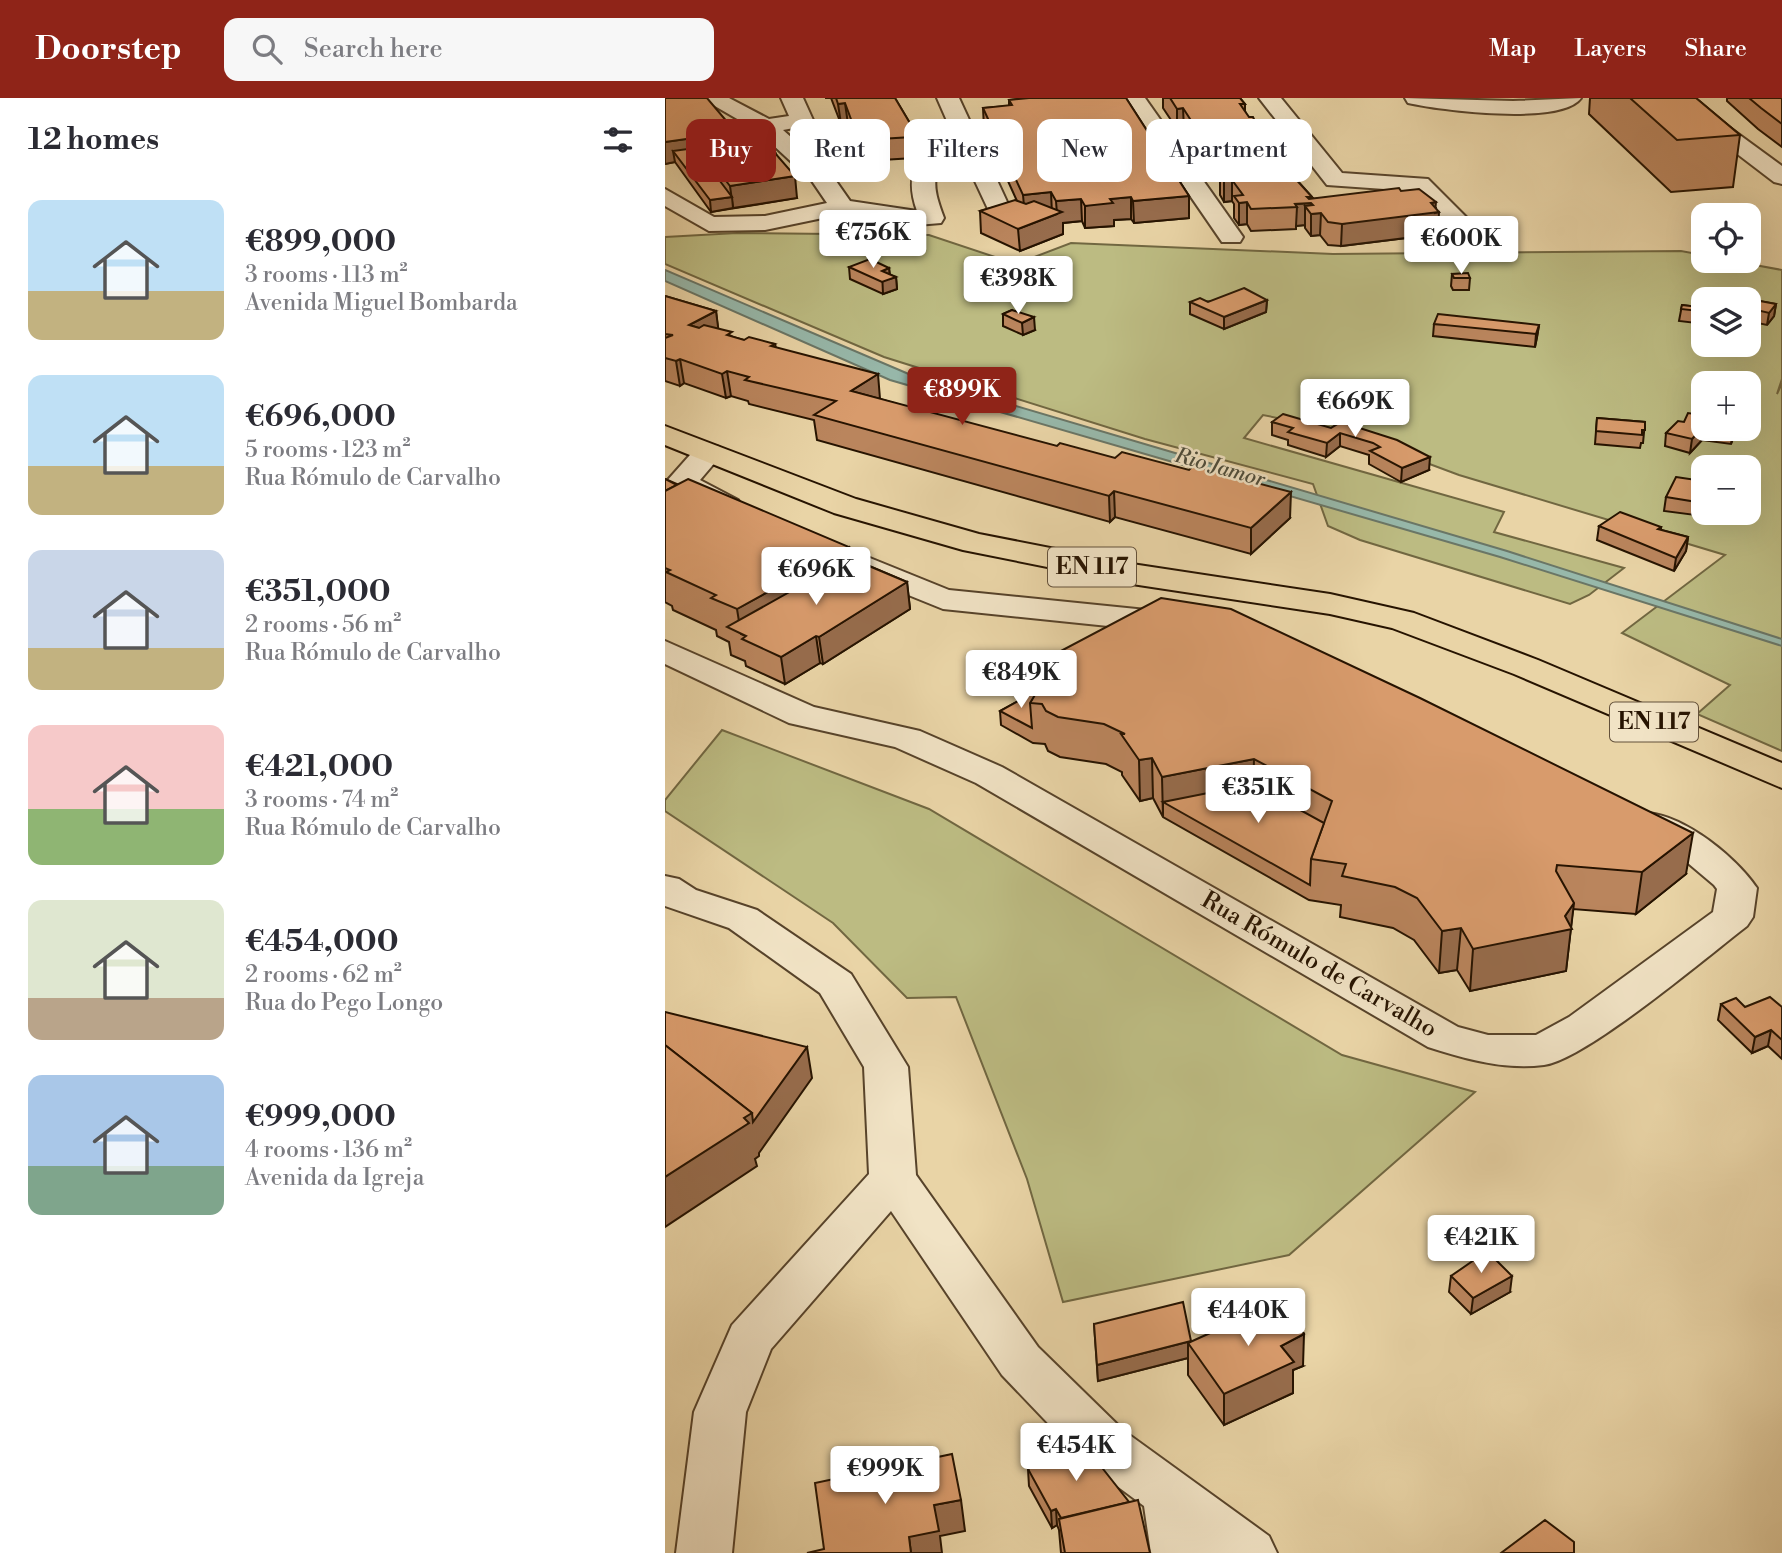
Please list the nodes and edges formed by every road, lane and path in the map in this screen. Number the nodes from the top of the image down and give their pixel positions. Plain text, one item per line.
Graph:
1 (712, 98) edge
2 (792, 98) edge
3 (948, 98) edge
4 (1133, 98) edge
5 (1270, 98) edge
6 (1416, 98) edge
7 (1570, 98) edge
8 (1675, 98) edge
9 (753, 119) edge
10 (802, 119) edge
11 (957, 119) edge
12 (776, 134) edge
13 (1782, 177) edge
14 (924, 182) edge
15 (986, 182) edge
16 (665, 196) edge
17 (996, 204) edge
18 (842, 207) junction
19 (1469, 232) dead end
20 (1231, 237) dead end
21 (665, 435) edge
22 (708, 453) junction
23 (757, 520) edge
24 (831, 552) edge
25 (1215, 626) edge
26 (665, 652) edge
27 (1782, 777) edge
28 (1614, 808) edge
29 (671, 898) edge
30 (893, 1178) junction
31 (1169, 1495) junction
32 (704, 1553) edge
33 (1179, 1553) edge
34 (1249, 1553) edge

1 - 9 street
2 - 10 street
3 - 11 street
4 - 20 street
5 - 19 street
6 - 7 street
8 - 13 street
12 - 18 street
14 - 18 street
15 - 17 street
16 - 18 street
21 - 22 main road, EN 117
22 - 23 street
22 - 27 main road, EN 117
24 - 25 street
26 - 28 street, Rua Rómulo de Carvalho
29 - 30 street
30 - 31 street
30 - 32 street
31 - 33 street
31 - 34 street

